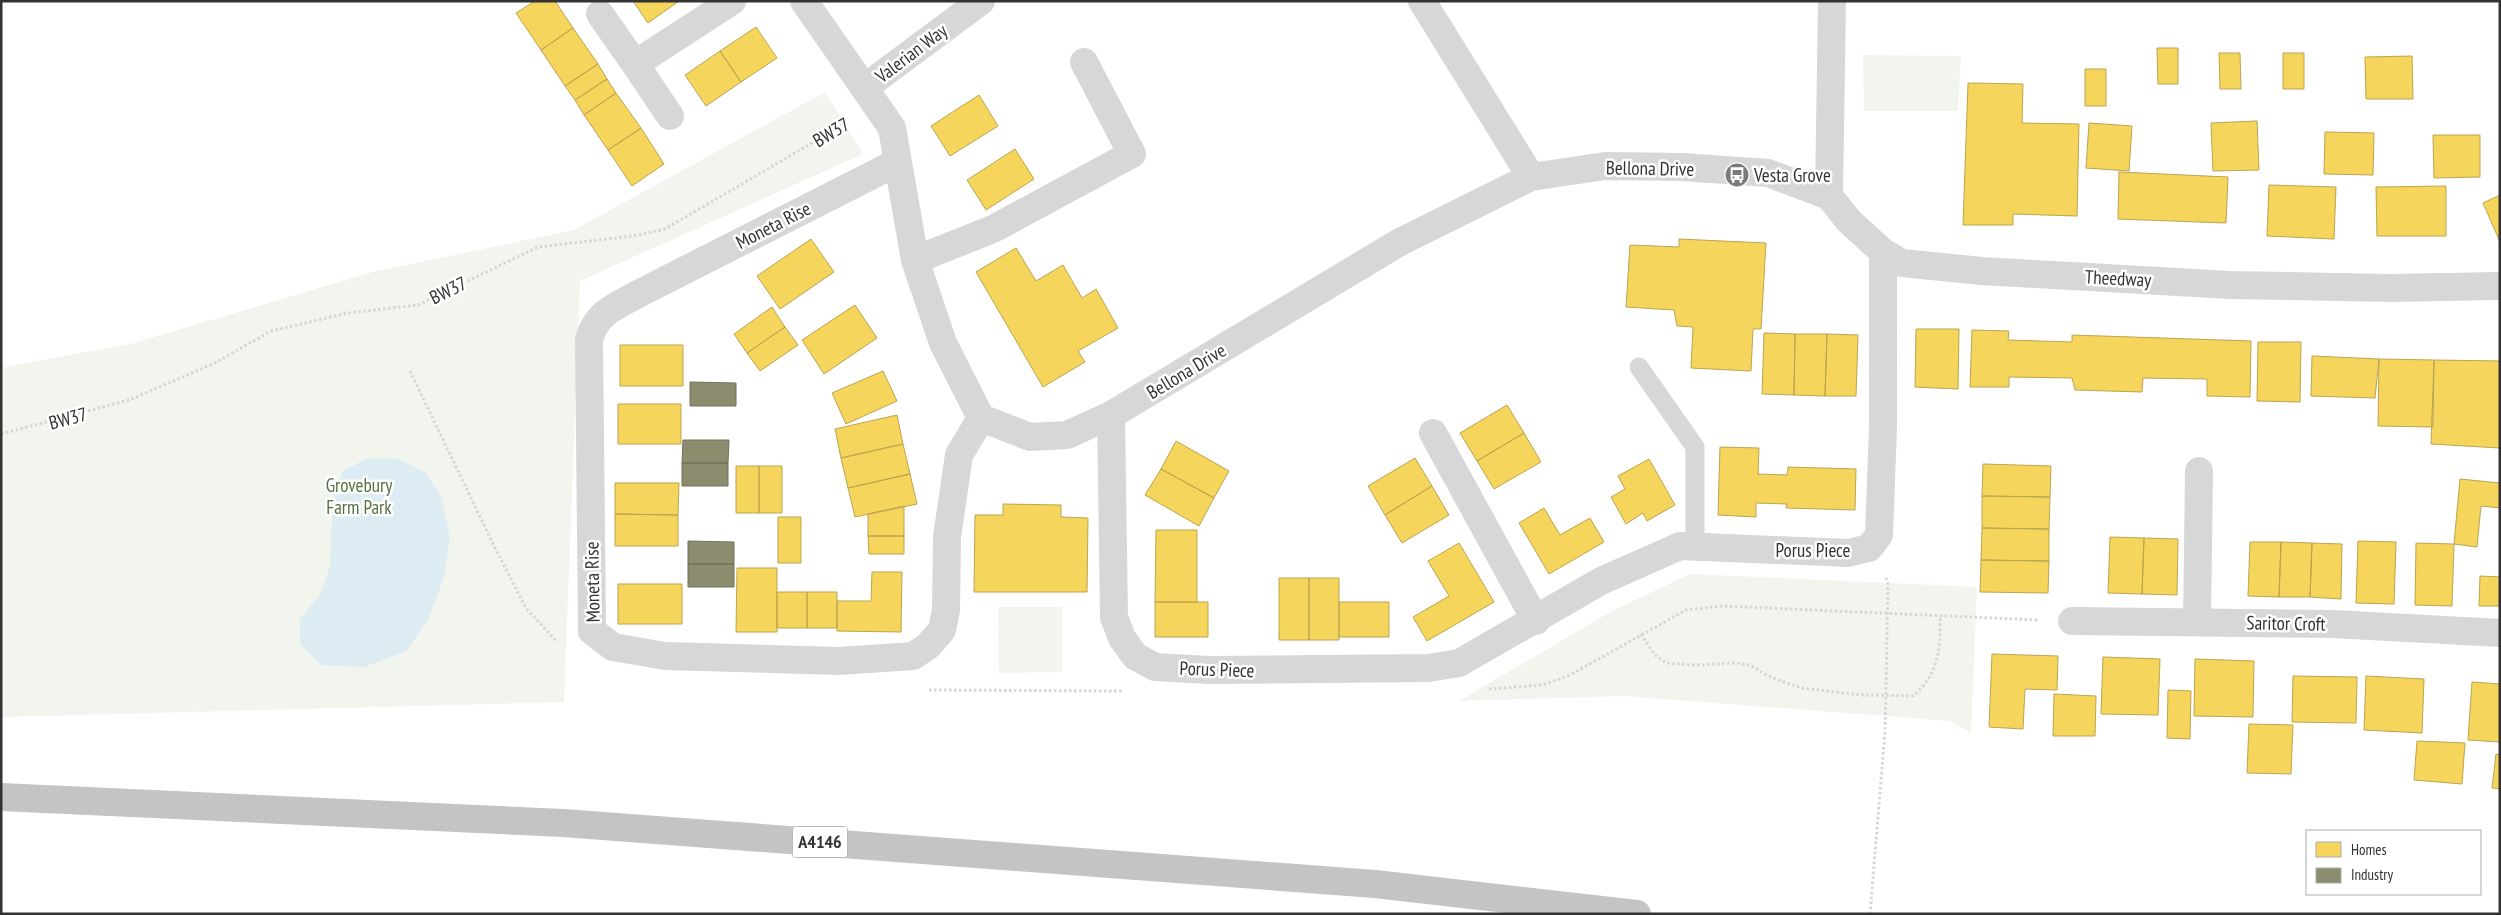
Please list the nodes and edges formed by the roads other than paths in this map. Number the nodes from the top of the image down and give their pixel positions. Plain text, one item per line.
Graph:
1 (732, 1) edge
2 (804, 1) edge
3 (981, 1) edge
4 (1422, 1) edge
5 (1832, 1) edge
6 (600, 14) dead end
7 (1084, 62) dead end
8 (635, 64) junction
9 (870, 96) junction
10 (670, 116) dead end
11 (898, 162) junction
12 (1531, 176) junction
13 (1829, 196) junction
14 (1883, 252) junction
15 (915, 260) junction
16 (2500, 286) edge
17 (1639, 367) dead end
18 (1111, 416) junction
19 (981, 418) junction
20 (1432, 433) dead end
21 (2199, 471) dead end
22 (1695, 547) junction
23 (1536, 621) junction
24 (2072, 621) road end
25 (2197, 622) junction
26 (2500, 633) edge
27 (1, 797) edge
28 (1637, 914) edge

1 - 8 street
2 - 9 street
3 - 9 street, Valerian Way
4 - 12 street
5 - 13 street
6 - 8 street
7 - 15 street
8 - 10 street
9 - 11 street
11 - 15 street
11 - 19 street, Moneta Rise
12 - 13 street, Bellona Drive
12 - 18 street, Bellona Drive
13 - 14 street, Theedway
14 - 16 street, Theedway
14 - 22 street, Porus Piece
15 - 19 street
17 - 22 lane
18 - 19 street, Bellona Drive
18 - 23 street, Porus Piece
20 - 23 street
21 - 25 street
22 - 23 street, Porus Piece
24 - 25 street, Saritor Croft
25 - 26 street, Saritor Croft
27 - 28 highway, A4146

